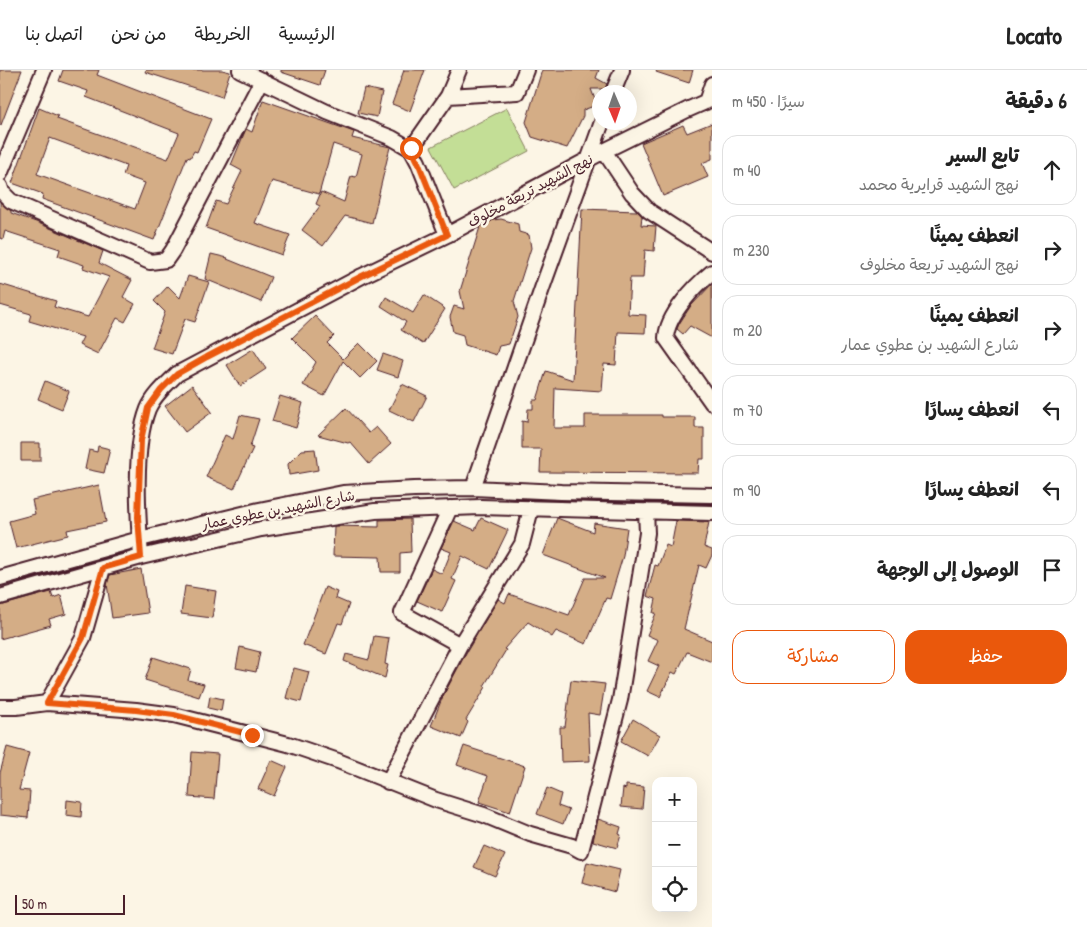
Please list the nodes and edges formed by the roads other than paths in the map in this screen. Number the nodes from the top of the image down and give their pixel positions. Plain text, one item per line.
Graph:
1 (44, 70) edge
2 (240, 70) edge
3 (459, 70) edge
4 (526, 70) edge
5 (622, 70) edge
6 (262, 80) junction
7 (712, 84) edge
8 (616, 85) edge
9 (448, 96) junction
10 (709, 101) edge
11 (599, 130) edge
12 (5, 146) edge
13 (411, 148) junction
14 (604, 151) junction
15 (589, 159) junction
16 (0, 174) edge
17 (0, 186) edge
18 (447, 235) junction
19 (712, 252) edge
20 (712, 272) edge
21 (712, 404) edge
22 (473, 488) junction
23 (712, 495) edge
24 (450, 508) junction
25 (531, 509) junction
26 (646, 511) junction
27 (712, 513) edge
28 (140, 539) junction
29 (141, 557) junction
30 (103, 568) junction
31 (0, 578) edge
32 (0, 597) edge
33 (460, 645) junction
34 (47, 703) junction
35 (0, 707) edge
36 (388, 782) junction

1 - 12 street
2 - 6 street
3 - 9 street
4 - 9 street
5 - 8 street
6 - 13 street
6 - 17 street
7 - 10 street
9 - 13 street
10 - 14 street, نهج الشهيد تريعة مخلوف
11 - 15 street
12 - 16 street
13 - 18 street
14 - 15 street, نهج الشهيد تريعة مخلوف
14 - 19 street
15 - 18 street, نهج الشهيد تريعة مخلوف
15 - 22 street
18 - 28 street, نهج الشهيد تريعة مخلوف
20 - 21 street
22 - 23 street, شارع الشهيد بن عطوي عمار
22 - 28 street, شارع الشهيد بن عطوي عمار
24 - 25 street, شارع الشهيد بن عطوي عمار
24 - 29 street, شارع الشهيد بن عطوي عمار
24 - 33 street
25 - 26 street, شارع الشهيد بن عطوي عمار
25 - 33 street
26 - 27 street, شارع الشهيد بن عطوي عمار
26 - 36 street
28 - 29 street, نهج الشهيد تريعة مخلوف
28 - 31 street, شارع الشهيد بن عطوي عمار
29 - 30 street, شارع الشهيد بن عطوي عمار
30 - 32 street, شارع الشهيد بن عطوي عمار
30 - 34 street
33 - 36 street
34 - 35 street
34 - 36 street

